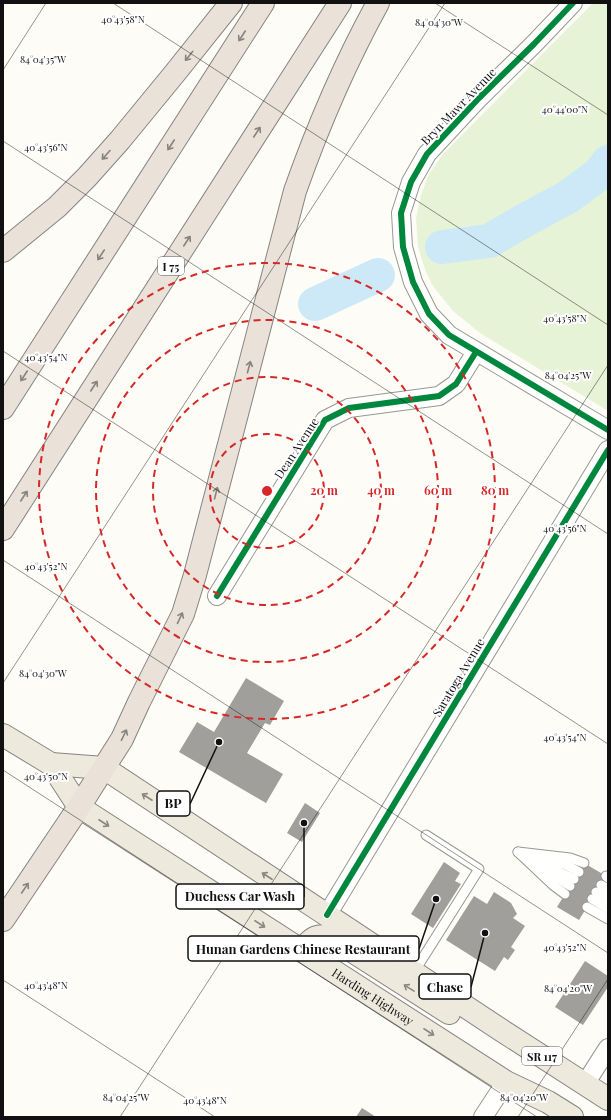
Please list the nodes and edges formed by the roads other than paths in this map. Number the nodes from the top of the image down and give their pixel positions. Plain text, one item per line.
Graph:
1 (231, 3) edge
2 (263, 3) edge
3 (340, 3) edge
4 (378, 3) edge
5 (573, 3) edge
6 (3, 251) edge
7 (476, 352) junction
8 (3, 408) edge
9 (608, 430) edge
10 (608, 450) edge
11 (3, 529) edge
12 (217, 596) dead end
13 (3, 735) edge
14 (51, 764) junction
15 (104, 768) junction
16 (79, 807) junction
17 (426, 835) dead end
18 (518, 852) junction
19 (584, 863) dead end
20 (597, 895) edge
21 (608, 899) edge
22 (608, 909) edge
23 (327, 915) junction
24 (608, 919) edge
25 (3, 920) edge
26 (301, 950) junction
27 (414, 972) junction
28 (530, 1048) junction
29 (608, 1048) edge
30 (506, 1082) junction
31 (585, 1084) junction
32 (608, 1099) edge
33 (483, 1117) edge
34 (572, 1117) edge

1 -> 6 highway
2 -> 8 highway
11 -> 3 highway, I 75
15 -> 4 highway
5 - 7 street, Bryn Mawr Avenue
7 - 9 street, Bryn Mawr Avenue
7 - 12 street, Dean Avenue
10 - 23 street, Saratoga Avenue
13 - 14 main road, Harding Highway / SR 117
14 - 15 main road, Harding Highway / SR 117
14 - 16 main road, Harding Highway / SR 117
15 - 16 highway
23 -> 15 main road, Harding Highway / SR 117
25 -> 16 highway
16 -> 26 main road, Harding Highway / SR 117
17 - 27 lane
18 - 18 lane
18 - 19 lane
20 - 21 lane
20 - 22 lane
20 - 24 lane
23 - 27 main road, Harding Highway / SR 117
28 -> 26 main road
26 -> 30 main road, Harding Highway / SR 117
27 - 28 main road, Harding Highway / SR 117
28 - 31 main road, Harding Highway / SR 117
29 - 31 street
30 - 33 street
30 - 34 main road, Harding Highway / SR 117
31 - 32 main road, Harding Highway / SR 117

